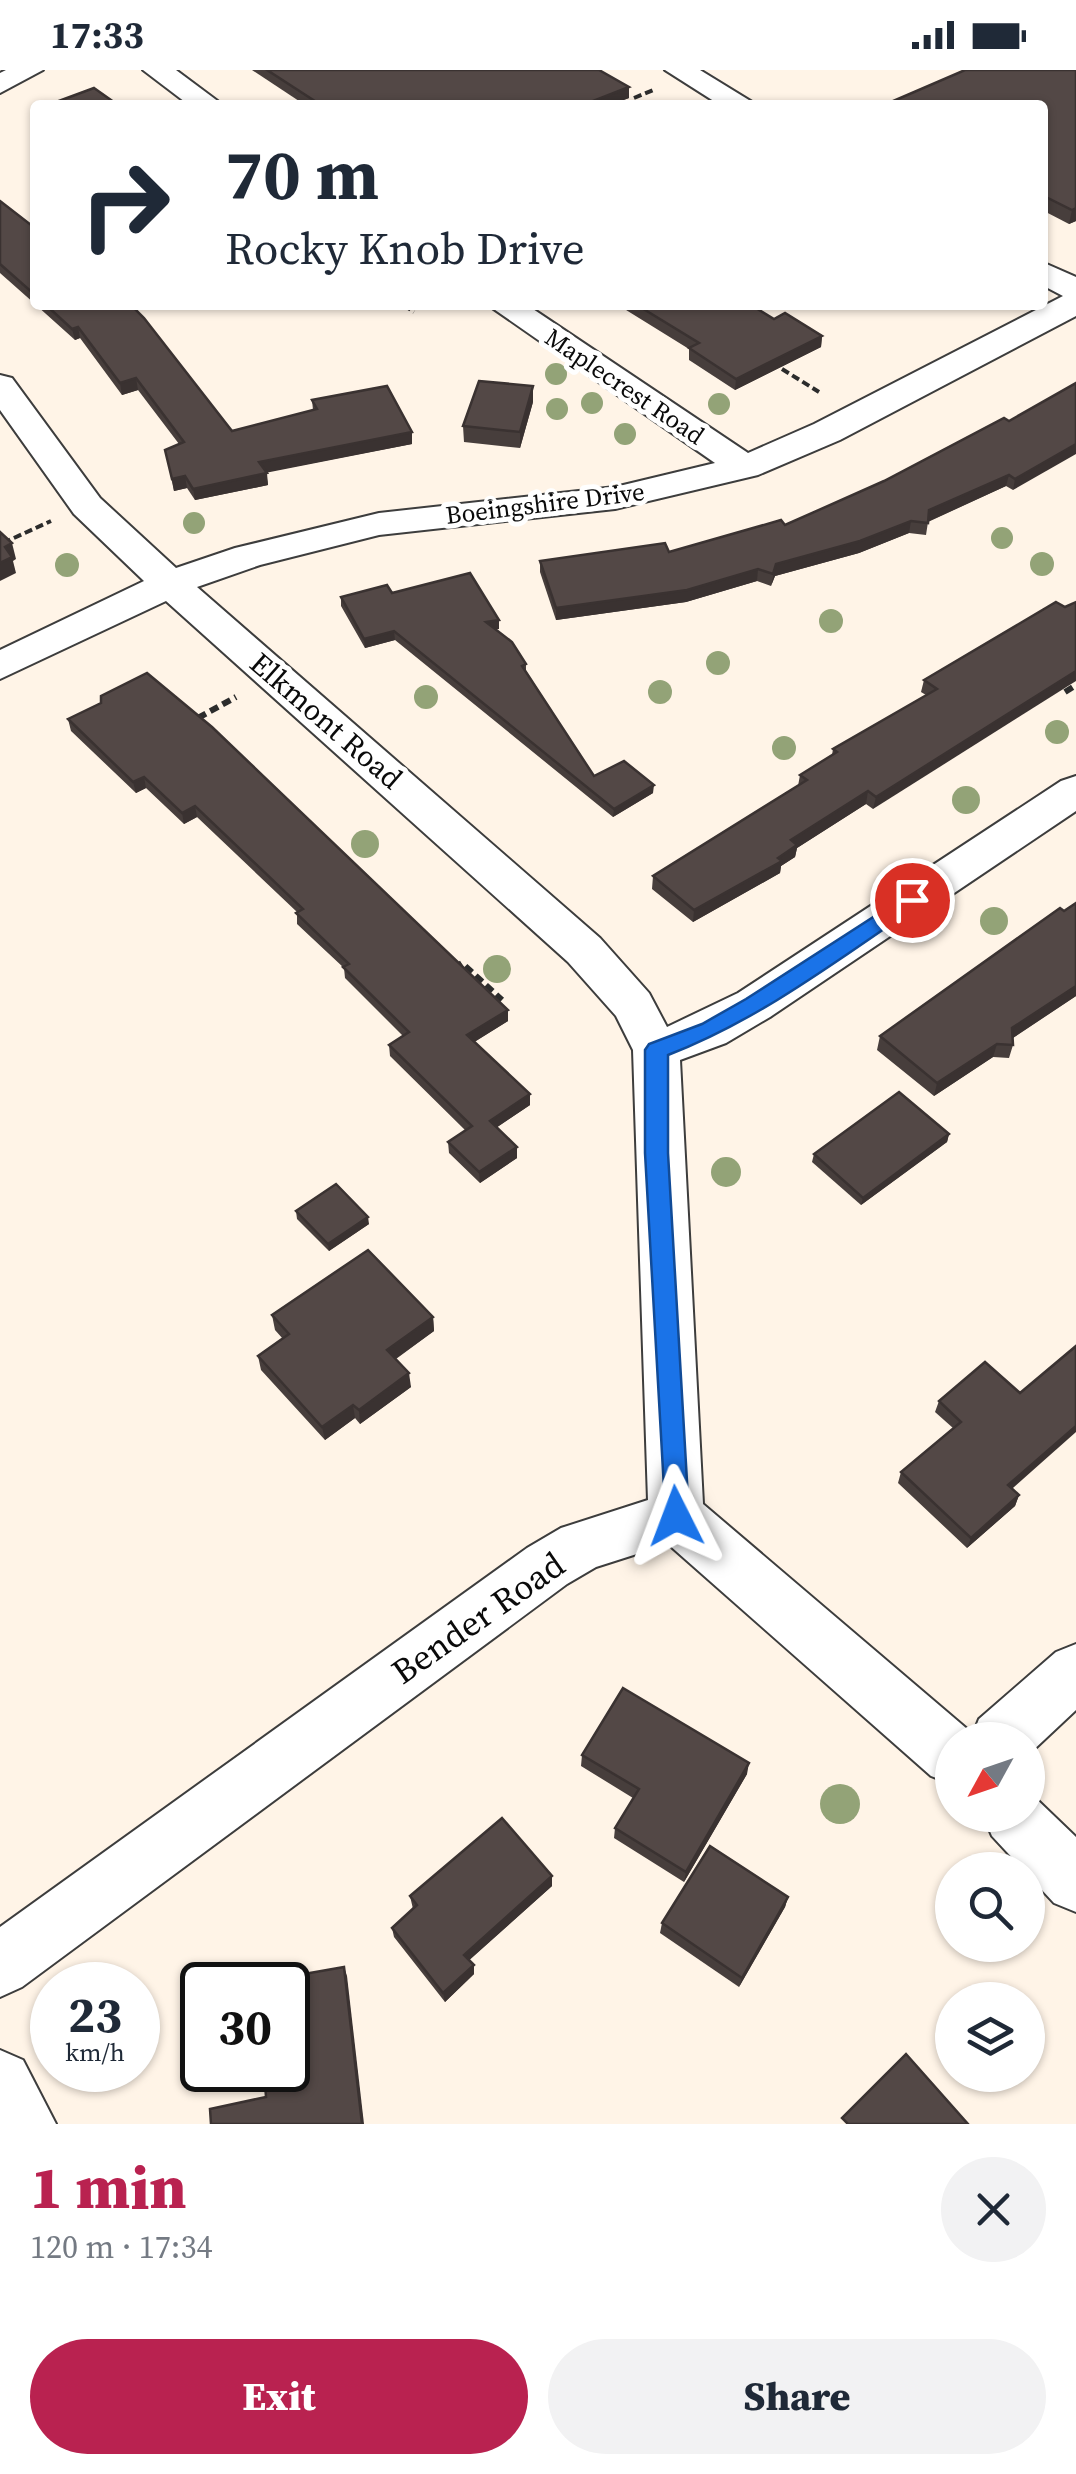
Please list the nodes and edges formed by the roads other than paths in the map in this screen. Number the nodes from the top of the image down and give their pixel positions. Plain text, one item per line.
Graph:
1 (29, 70) edge
2 (157, 70) edge
3 (679, 70) edge
4 (0, 84) edge
5 (201, 100) edge
6 (733, 100) edge
7 (1048, 275) edge
8 (1076, 290) edge
9 (1076, 302) edge
10 (512, 310) edge
11 (0, 385) edge
12 (745, 467) junction
13 (171, 583) junction
14 (0, 666) edge
15 (1076, 791) edge
16 (656, 1050) junction
17 (676, 1516) junction
18 (1076, 1672) edge
19 (1020, 1722) edge
20 (935, 1740) edge
21 (1029, 1832) edge
22 (1076, 1881) edge
23 (0, 1965) edge
24 (0, 2083) edge
25 (23, 2124) edge

1 - 4 street
2 - 5 street
3 - 6 street
7 - 8 street
9 - 12 street, Boeingshire Drive
10 - 12 street, Maplecrest Road
11 - 13 street, Elkmont Road
12 - 13 street, Boeingshire Drive
13 - 14 street, Boeingshire Drive
13 - 16 street, Elkmont Road
15 - 16 street
16 - 17 street
17 - 20 street
17 - 23 street, Bender Road
18 - 19 street
21 - 22 street
24 - 25 street

